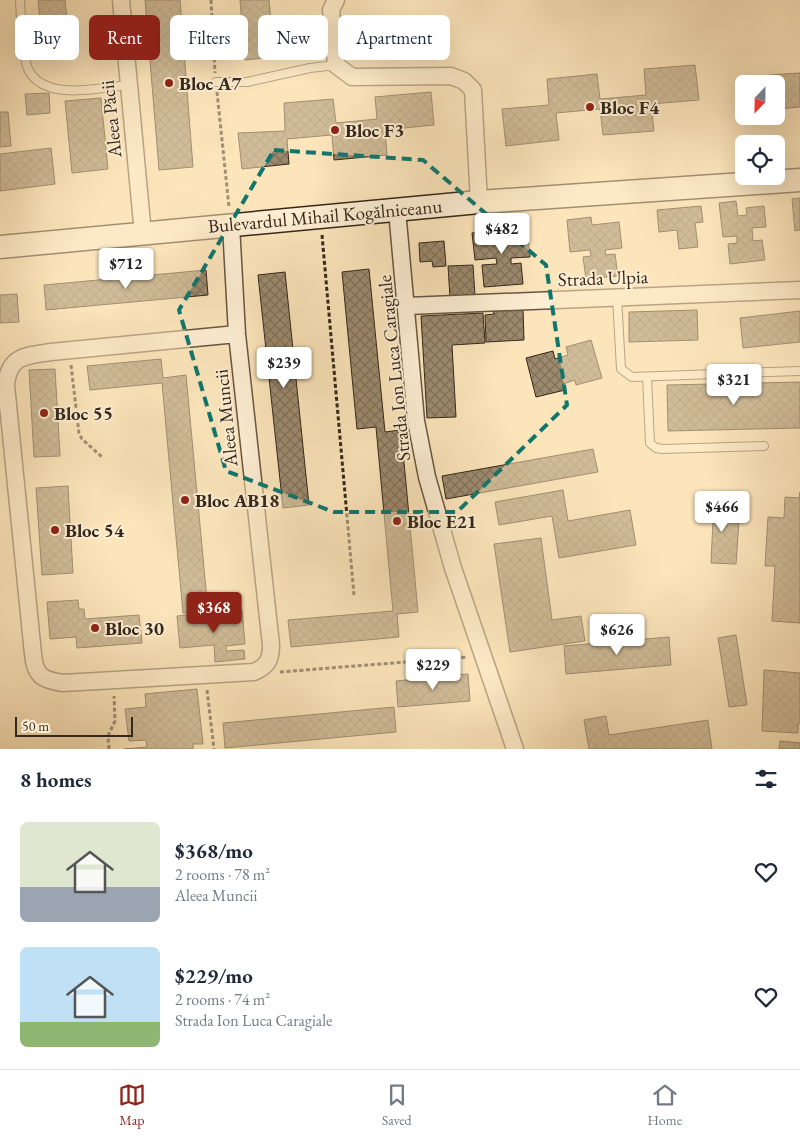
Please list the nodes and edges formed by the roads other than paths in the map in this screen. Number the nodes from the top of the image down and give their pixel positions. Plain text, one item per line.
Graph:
1 (20, 0) edge
2 (121, 0) edge
3 (336, 0) edge
4 (336, 65) junction
5 (216, 82) road end
6 (128, 85) junction
7 (800, 180) edge
8 (479, 202) junction
9 (398, 210) junction
10 (231, 225) junction
11 (143, 234) junction
12 (0, 247) edge
13 (800, 290) edge
14 (617, 297) junction
15 (407, 306) junction
16 (237, 334) junction
17 (800, 371) edge
18 (647, 377) junction
19 (4, 398) edge
20 (764, 446) dead end
21 (515, 749) edge

1 - 6 lane
2 - 6 street, Aleea Păcii
3 - 4 street
4 - 5 lane
4 - 8 street
6 - 11 street, Aleea Păcii
7 - 8 street, Bulevardul Mihail Kogălniceanu
8 - 9 street, Bulevardul Mihail Kogălniceanu
9 - 10 street, Bulevardul Mihail Kogălniceanu
9 - 15 street, Strada Ion Luca Caragiale
10 - 11 street, Bulevardul Mihail Kogălniceanu
10 - 16 street, Aleea Muncii
11 - 12 street, Bulevardul Mihail Kogălniceanu
13 - 14 street, Strada Ulpia
14 - 15 street, Strada Ulpia
14 - 18 lane
15 - 21 street, Strada Ion Luca Caragiale
16 - 19 street
16 - 19 street, Aleea Muncii
17 - 18 lane
18 - 20 lane

